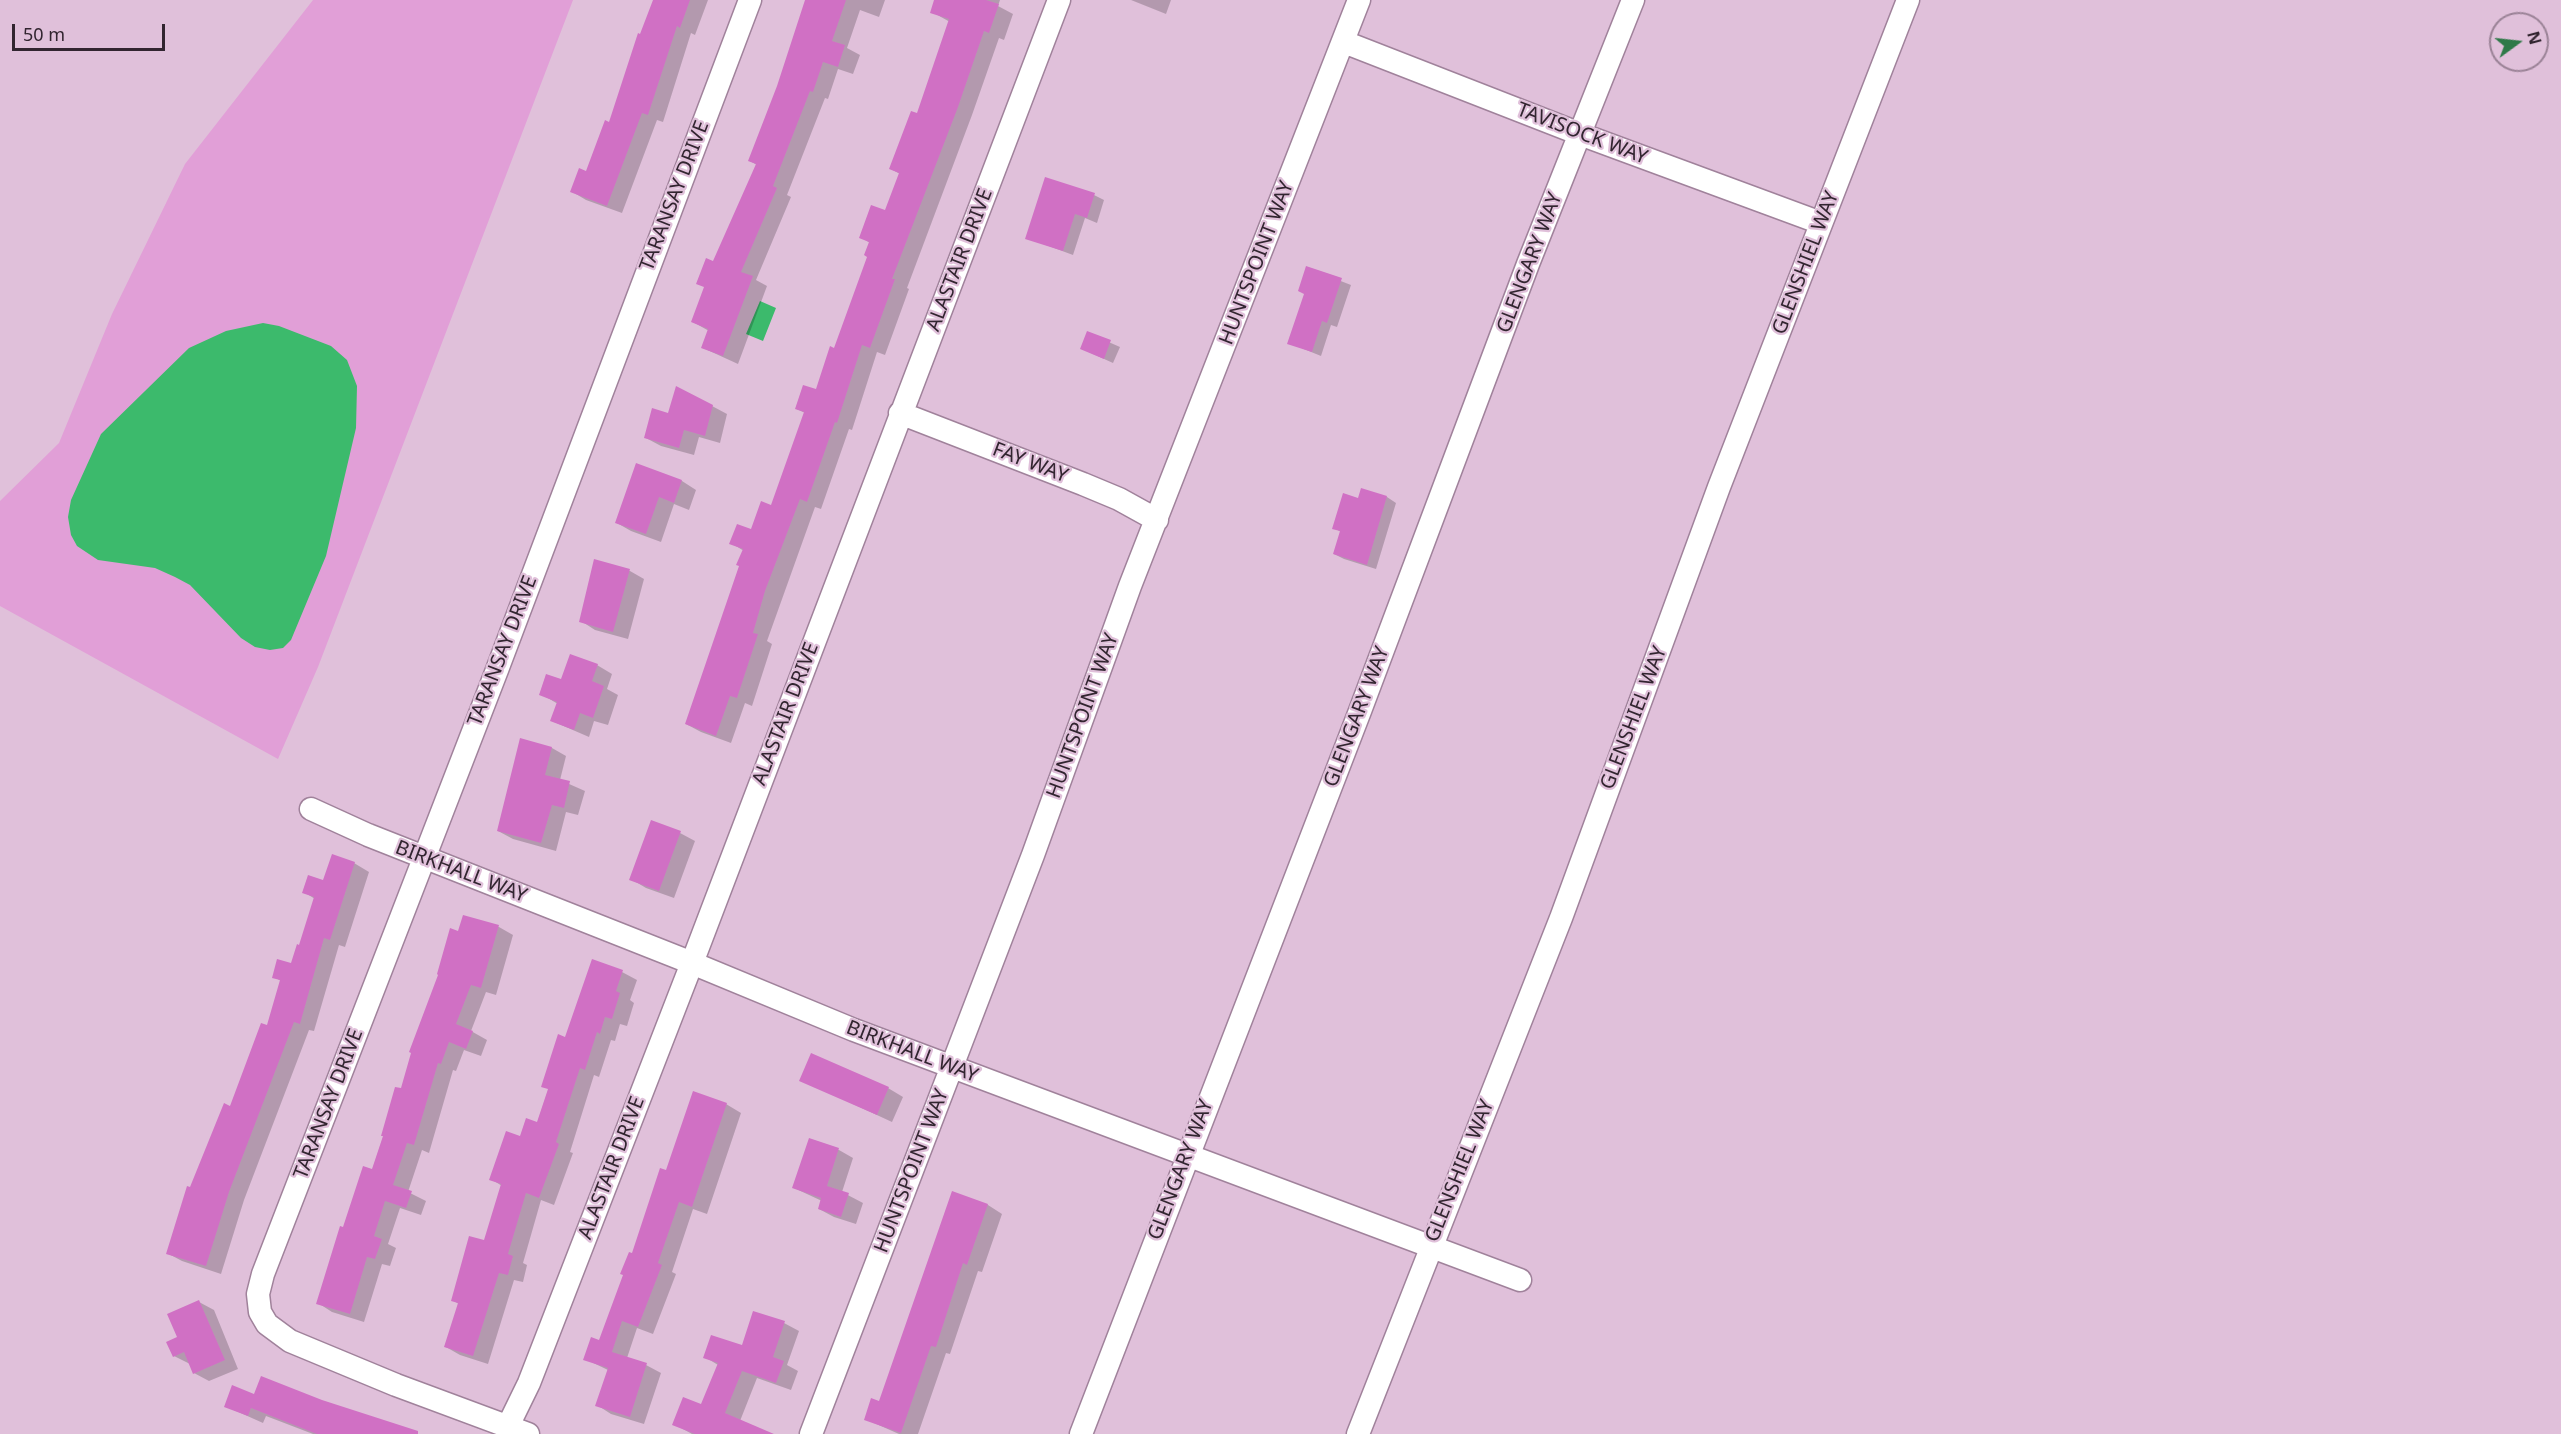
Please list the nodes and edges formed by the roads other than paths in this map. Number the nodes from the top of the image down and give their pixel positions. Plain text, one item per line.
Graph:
1 (750, 0) edge
2 (1059, 0) edge
3 (1359, 0) edge
4 (1633, 0) edge
5 (1908, 0) edge
6 (1344, 42) junction
7 (1580, 134) junction
8 (1821, 223) junction
9 (900, 413) junction
10 (1157, 520) junction
11 (311, 809) dead end
12 (424, 857) junction
13 (692, 963) junction
14 (952, 1068) junction
15 (1188, 1157) junction
16 (1430, 1248) junction
17 (1520, 1280) dead end
18 (518, 1430) edge
19 (811, 1434) edge
20 (1080, 1434) edge
21 (1358, 1434) edge

1 - 12 street, TARANSAY DRIVE
2 - 9 street, ALASTAIR DRIVE
3 - 6 street, HUNTSPOINT WAY
4 - 7 street, GLENGARY WAY
5 - 8 street, GLENSHIEL WAY
6 - 7 street, TAVISOCK WAY
6 - 10 street, HUNTSPOINT WAY
7 - 8 street, TAVISOCK WAY
7 - 15 street, GLENGARY WAY
8 - 16 street, GLENSHIEL WAY
9 - 10 street, FAY WAY
9 - 13 street, ALASTAIR DRIVE
10 - 14 street, HUNTSPOINT WAY
11 - 12 street, BIRKHALL WAY
12 - 13 street, BIRKHALL WAY
12 - 18 street, TARANSAY DRIVE
13 - 14 street, BIRKHALL WAY
13 - 18 street, ALASTAIR DRIVE
14 - 15 street, BIRKHALL WAY
14 - 19 street, HUNTSPOINT WAY
15 - 16 street, BIRKHALL WAY
15 - 20 street, GLENGARY WAY
16 - 17 street, BIRKHALL WAY
16 - 21 street, GLENSHIEL WAY

